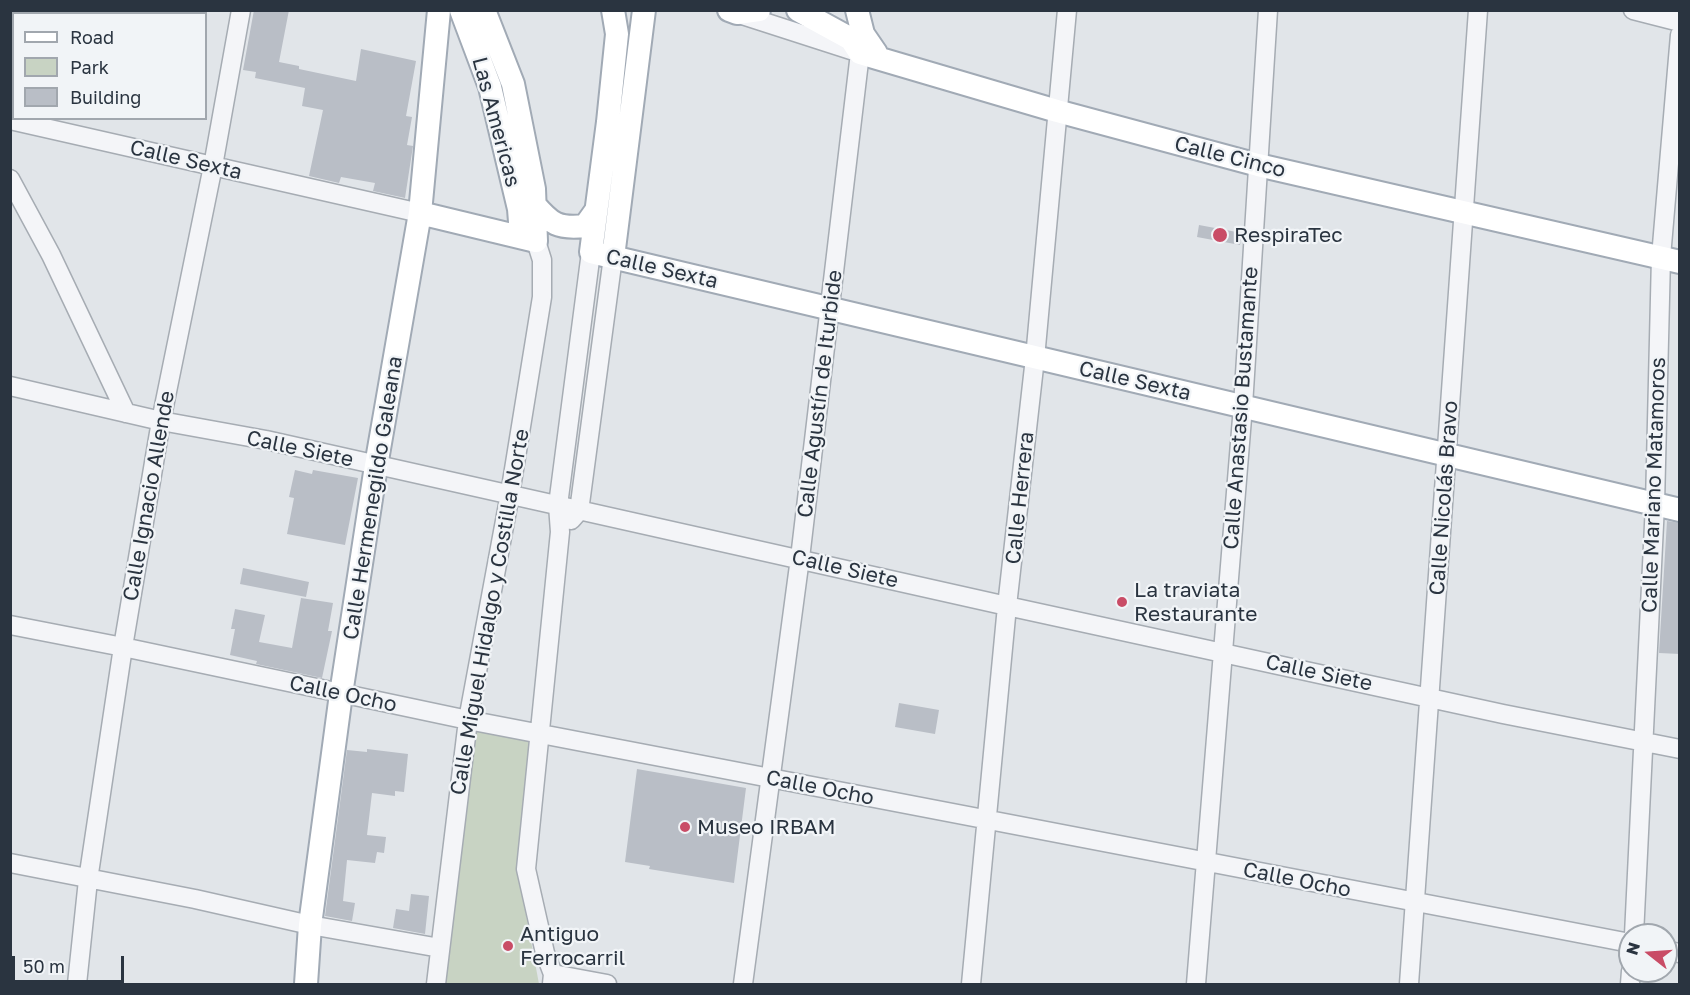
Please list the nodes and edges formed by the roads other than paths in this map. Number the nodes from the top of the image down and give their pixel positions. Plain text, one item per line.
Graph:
1 (241, 10) edge
2 (438, 10) edge
3 (461, 10) edge
4 (484, 10) edge
5 (613, 10) edge
6 (798, 10) edge
7 (857, 10) edge
8 (1067, 10) edge
9 (1268, 10) edge
10 (1478, 10) edge
11 (1633, 10) edge
12 (742, 11) edge
13 (646, 12) edge
14 (1680, 22) edge
15 (1680, 35) edge
16 (437, 41) junction
17 (474, 43) junction
18 (868, 48) junction
19 (513, 84) junction
20 (490, 87) junction
21 (1057, 111) junction
22 (10, 120) edge
23 (618, 124) junction
24 (1258, 165) junction
25 (213, 166) junction
26 (10, 179) edge
27 (534, 204) junction
28 (595, 212) junction
29 (1462, 212) junction
30 (420, 213) junction
31 (527, 238) junction
32 (591, 252) junction
33 (613, 257) junction
34 (1670, 259) edge
35 (829, 309) junction
36 (1035, 358) junction
37 (10, 386) edge
38 (572, 406) junction
39 (1243, 406) junction
40 (594, 408) junction
41 (126, 413) junction
42 (161, 421) junction
43 (1447, 453) junction
44 (376, 466) junction
45 (510, 494) junction
46 (1655, 504) junction
47 (558, 506) junction
48 (1680, 510) edge
49 (579, 511) junction
50 (560, 532) junction
51 (800, 558) junction
52 (1007, 606) junction
53 (10, 625) edge
54 (123, 646) junction
55 (1222, 652) junction
56 (340, 694) junction
57 (1430, 697) junction
58 (468, 720) junction
59 (541, 733) junction
60 (1643, 741) junction
61 (1680, 749) edge
62 (771, 778) junction
63 (986, 820) junction
64 (1205, 862) junction
65 (10, 863) edge
66 (88, 880) junction
67 (1415, 902) junction
68 (1635, 923) edge
69 (310, 925) junction
70 (1618, 941) edge
71 (440, 948) junction
72 (552, 979) edge
73 (77, 984) edge
74 (306, 984) edge
75 (436, 984) edge
76 (607, 984) edge
77 (743, 984) edge
78 (971, 984) edge
79 (1196, 984) edge
80 (1409, 984) edge

1 - 25 street, Calle Ignacio Allende
2 - 16 main road, Calle Hermenegildo Galeana
3 - 17 main road, Las Americas
4 - 19 main road, Las Americas
5 - 23 main road
6 - 18 main road, Calle Cinco
7 - 18 main road
8 - 21 street, Calle Herrera
9 - 24 street, Calle Anastasio Bustamante
10 - 29 street, Calle Nicolás Bravo
11 - 14 street
12 - 18 street
13 - 23 main road
15 - 34 street, Calle Mariano Matamoros
16 - 17 main road
16 - 30 main road, Calle Hermenegildo Galeana
17 - 20 main road, Las Americas
18 - 21 main road, Calle Cinco
18 - 35 street, Calle Agustín de Iturbide
19 - 20 main road
19 - 27 main road, Las Americas
20 - 31 main road, Las Americas
21 - 24 main road, Calle Cinco
21 - 36 street, Calle Herrera
22 - 25 street, Calle Sexta
23 - 28 main road
23 - 33 main road
24 - 29 main road, Calle Cinco
24 - 39 street, Calle Anastasio Bustamante
25 - 30 street, Calle Sexta
25 - 42 street, Calle Ignacio Allende
26 - 41 street
27 - 28 main road, Las Americas
27 - 31 main road, Las Americas
28 - 32 main road
29 - 34 main road, Calle Cinco
29 - 43 street, Calle Nicolás Bravo
30 - 31 main road, Calle Sexta
30 - 44 main road, Calle Hermenegildo Galeana
31 - 45 street, Calle Miguel Hidalgo y Costilla Norte
32 - 33 main road, Calle Sexta
32 - 38 street
33 - 35 main road, Calle Sexta
33 - 40 street
34 - 46 street, Calle Mariano Matamoros
35 - 36 main road, Calle Sexta
35 - 51 street, Calle Agustín de Iturbide
36 - 39 main road, Calle Sexta
36 - 52 street, Calle Herrera
37 - 41 street, Calle Siete
38 - 40 street
38 - 47 street
39 - 43 main road, Calle Sexta
39 - 55 street, Calle Anastasio Bustamante
40 - 49 street
41 - 42 street, Calle Siete
42 - 44 street, Calle Siete
42 - 54 street, Calle Ignacio Allende
43 - 46 main road, Calle Sexta
43 - 57 street, Calle Nicolás Bravo
44 - 45 street, Calle Siete
44 - 56 main road, Calle Hermenegildo Galeana
45 - 47 street, Calle Siete
45 - 58 street, Calle Miguel Hidalgo y Costilla Norte
46 - 48 main road, Calle Sexta
46 - 60 street, Calle Mariano Matamoros
47 - 49 street, Calle Siete
47 - 50 street
49 - 50 street
49 - 51 street, Calle Siete
50 - 59 street
51 - 52 street, Calle Siete
51 - 62 street, Calle Agustín de Iturbide
52 - 55 street, Calle Siete
52 - 63 street, Calle Herrera
53 - 54 street, Calle Ocho
54 - 56 street, Calle Ocho
54 - 66 street, Calle Ignacio Allende
55 - 57 street, Calle Siete
55 - 64 street, Calle Anastasio Bustamante
56 - 58 street, Calle Ocho
56 - 69 main road, Calle Hermenegildo Galeana
57 - 60 street, Calle Siete
57 - 67 street, Calle Nicolás Bravo
58 - 59 street, Calle Ocho
58 - 71 street, Calle Miguel Hidalgo y Costilla Norte
59 - 62 street, Calle Ocho
59 - 72 street
60 - 61 street, Calle Siete
60 - 68 street, Calle Mariano Matamoros
62 - 63 street, Calle Ocho
62 - 77 street, Calle Agustín de Iturbide
63 - 64 street, Calle Ocho
63 - 78 street, Calle Herrera
64 - 67 street, Calle Ocho
64 - 79 street, Calle Anastasio Bustamante
65 - 66 street
66 - 69 street
66 - 73 street, Calle Ignacio Allende
67 - 70 street, Calle Ocho
67 - 80 street, Calle Nicolás Bravo
69 - 71 street
69 - 74 main road, Calle Hermenegildo Galeana
71 - 75 street, Calle Miguel Hidalgo y Costilla Norte
72 - 76 street

